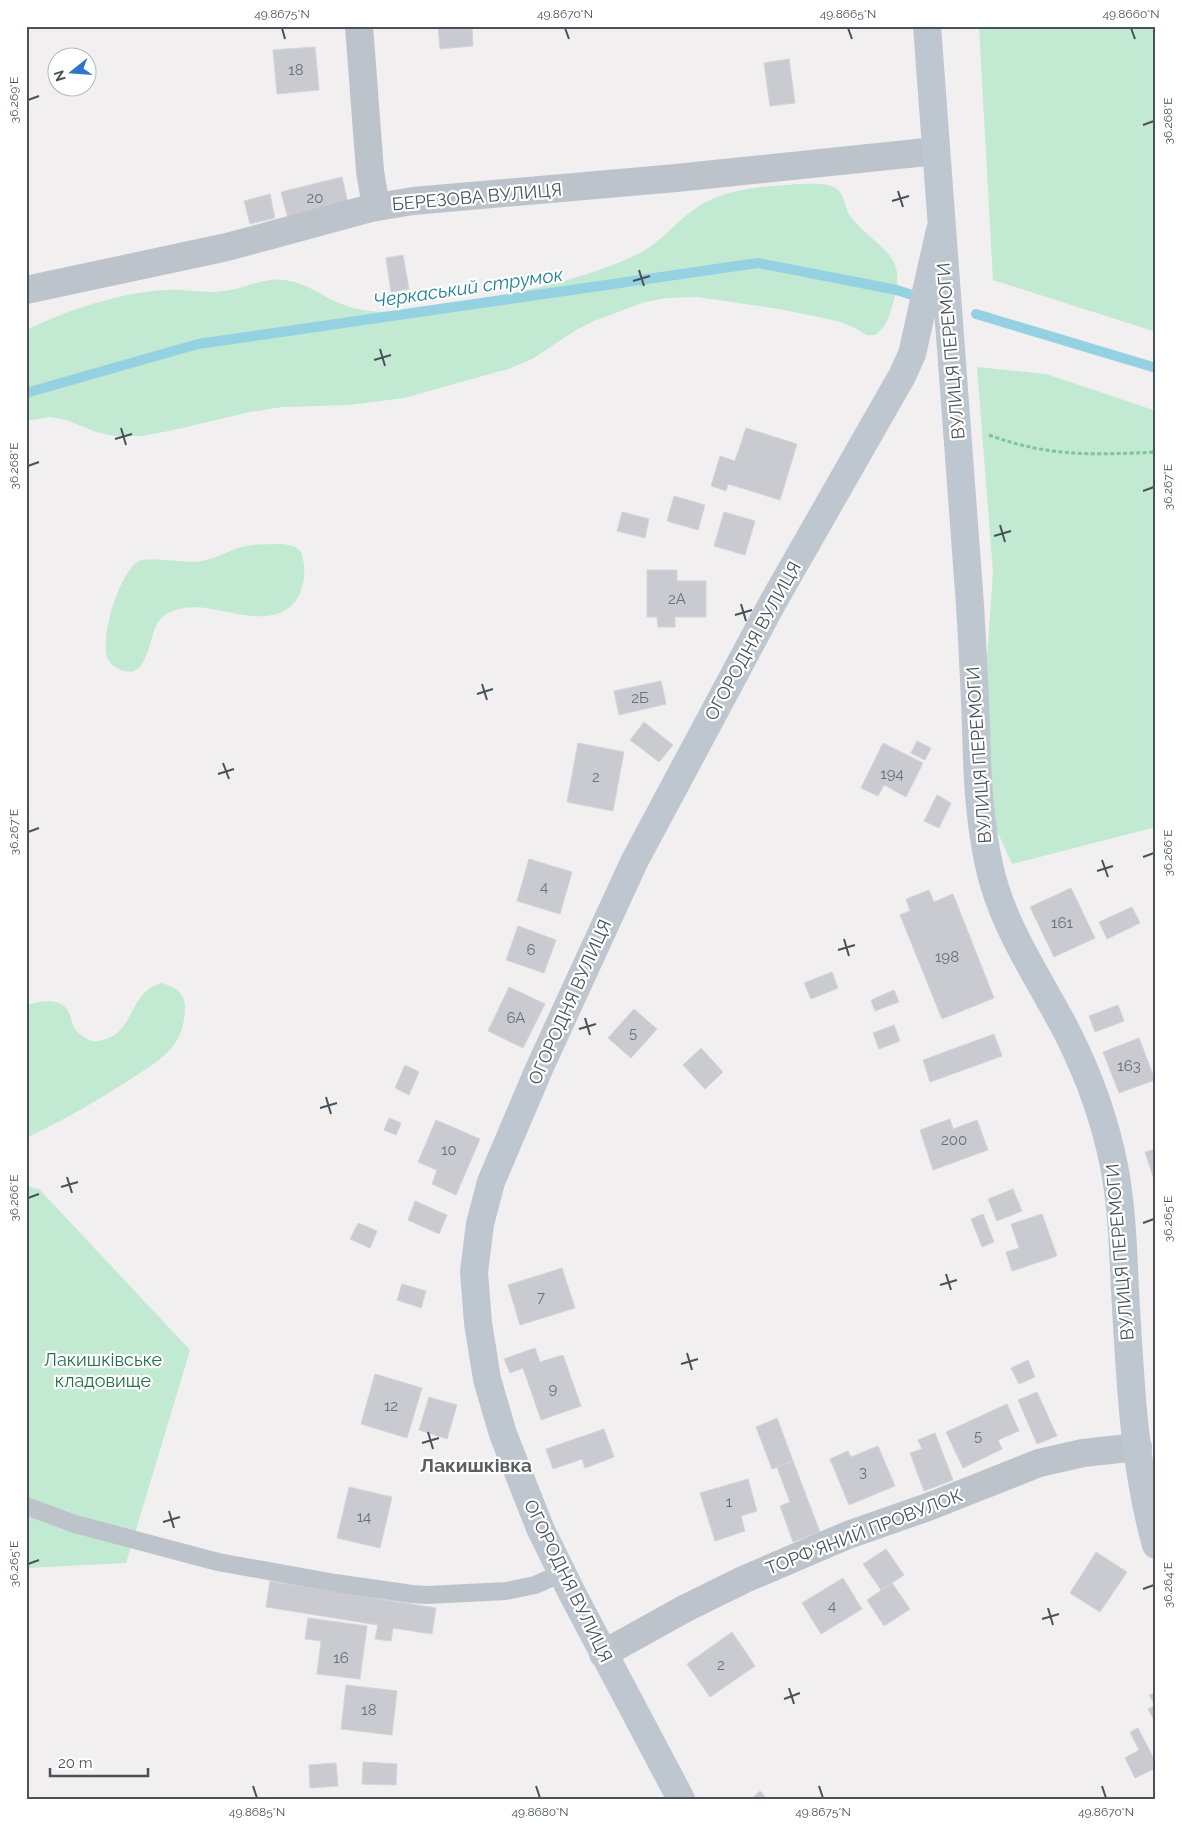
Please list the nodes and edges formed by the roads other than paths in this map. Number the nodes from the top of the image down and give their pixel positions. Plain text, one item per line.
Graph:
1 (359, 26) edge
2 (927, 26) edge
3 (936, 151) junction
4 (376, 207) junction
5 (940, 230) junction
6 (26, 290) edge
7 (1138, 1447) junction
8 (26, 1506) edge
9 (1156, 1545) edge
10 (562, 1573) junction
11 (603, 1654) junction
12 (682, 1799) edge

1 - 4 street
2 - 3 street, ВУЛИЦЯ ПЕРЕМОГИ
3 - 4 street, БЕРЕЗОВА ВУЛИЦЯ
3 - 5 street, ВУЛИЦЯ ПЕРЕМОГИ
4 - 6 street, БЕРЕЗОВА ВУЛИЦЯ
5 - 7 street, ВУЛИЦЯ ПЕРЕМОГИ
5 - 10 street, ОГОРОДНЯ ВУЛИЦЯ
7 - 9 street, ВУЛИЦЯ ПЕРЕМОГИ
7 - 11 street, ТОРФ'ЯНИЙ ПРОВУЛОК
8 - 10 lane
10 - 11 street, ОГОРОДНЯ ВУЛИЦЯ
11 - 12 street, ОГОРОДНЯ ВУЛИЦЯ

